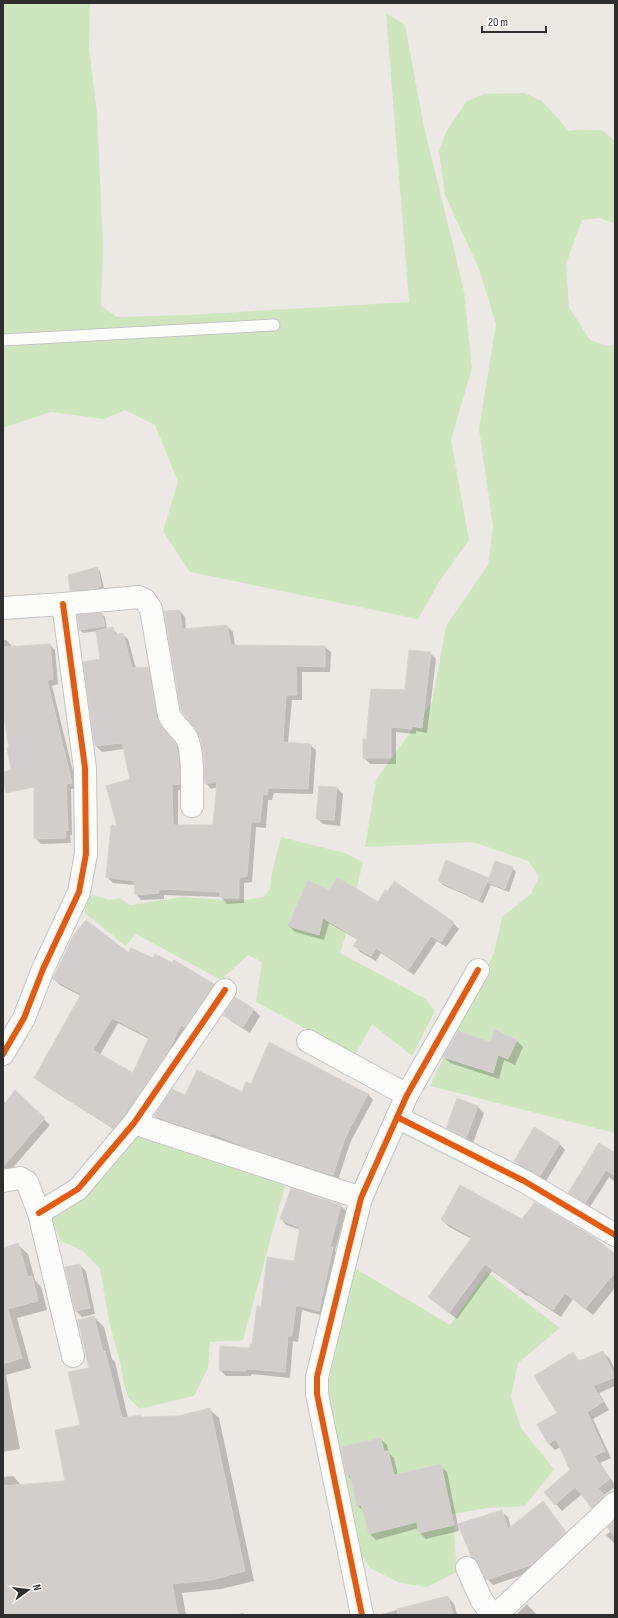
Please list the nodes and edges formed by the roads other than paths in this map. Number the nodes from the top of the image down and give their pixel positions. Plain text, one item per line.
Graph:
1 (274, 325) dead end
2 (3, 340) edge
3 (63, 604) junction
4 (3, 608) edge
5 (192, 806) dead end
6 (478, 970) dead end
7 (225, 990) dead end
8 (308, 1041) dead end
9 (3, 1054) edge
10 (407, 1095) junction
11 (397, 1118) junction
12 (134, 1123) junction
13 (12, 1179) edge
14 (361, 1198) junction
15 (39, 1212) junction
16 (615, 1235) edge
17 (74, 1356) dead end
18 (615, 1503) edge
19 (467, 1568) dead end
20 (362, 1615) edge
21 (492, 1615) edge
22 (496, 1615) edge

1 - 2 lane
3 - 4 street
3 - 5 street
3 - 9 street
6 - 10 street
7 - 12 street
8 - 10 street
10 - 11 street
11 - 14 street
11 - 16 street
12 - 14 street
12 - 15 street
13 - 15 street
14 - 20 street
15 - 17 street
18 - 22 street
19 - 21 street

